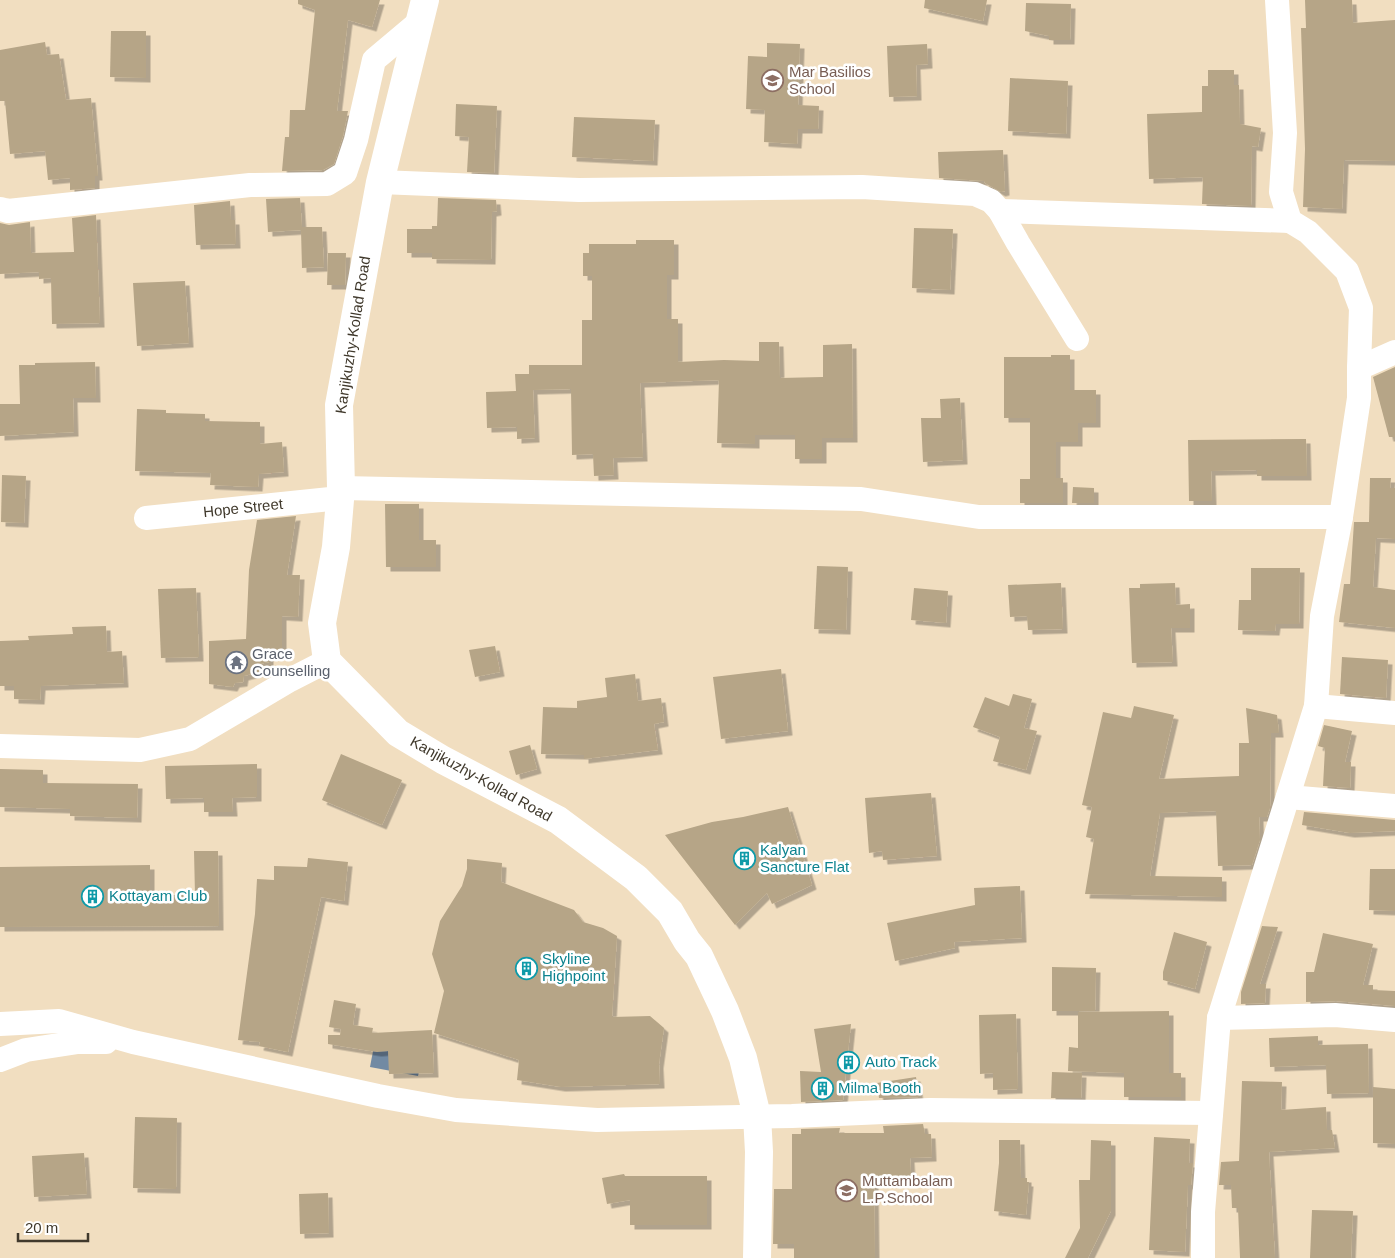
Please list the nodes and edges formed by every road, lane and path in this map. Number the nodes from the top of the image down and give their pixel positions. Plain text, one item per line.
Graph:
1 (1277, 0) edge
2 (422, 12) edge
3 (380, 182) junction
4 (0, 208) edge
5 (1000, 210) junction
6 (1290, 222) junction
7 (1077, 339) dead end
8 (1395, 352) edge
9 (1359, 368) junction
10 (340, 493) junction
11 (1341, 517) junction
12 (146, 518) dead end
13 (327, 661) junction
14 (1316, 706) junction
15 (1395, 712) edge
16 (0, 746) edge
17 (1288, 797) junction
18 (1395, 806) edge
19 (1219, 1018) junction
20 (1395, 1020) edge
21 (0, 1024) edge
22 (133, 1042) junction
23 (0, 1060) edge
24 (1211, 1113) junction
25 (757, 1116) junction
26 (757, 1258) edge
27 (1204, 1258) edge

1 - 6 street
2 - 3 main road, Kanjikuzhy-Kollad Road
2 - 4 street
3 - 5 street
3 - 10 main road, Kanjikuzhy-Kollad Road
5 - 6 street
5 - 7 street
6 - 9 street
8 - 9 street
9 - 11 street
10 - 11 street, Hope Street
10 - 12 street, Hope Street
10 - 13 main road, Kanjikuzhy-Kollad Road
11 - 14 street
13 - 16 street
13 - 25 main road, Kanjikuzhy-Kollad Road
14 - 15 street
14 - 17 street
17 - 18 street
17 - 19 street
19 - 20 street
19 - 24 street
21 - 22 street
22 - 23 street
22 - 25 street
24 - 25 street
24 - 27 street
25 - 26 main road, Kanjikuzhy-Kollad Road

